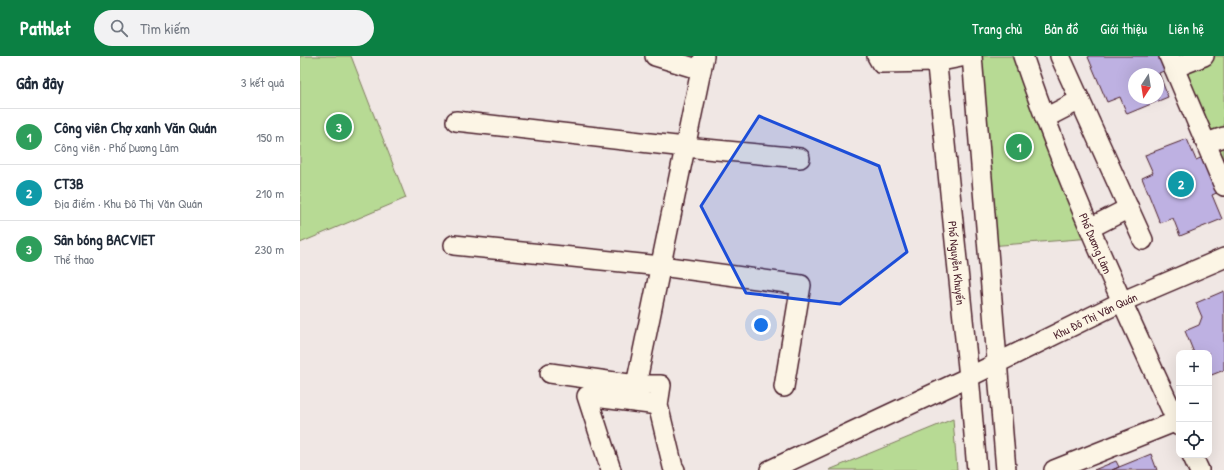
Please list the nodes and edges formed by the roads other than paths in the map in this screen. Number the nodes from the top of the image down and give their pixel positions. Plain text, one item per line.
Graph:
1 (655, 56) edge
2 (877, 56) edge
3 (966, 56) edge
4 (972, 56) edge
5 (1023, 56) edge
6 (1060, 56) edge
7 (1204, 56) edge
8 (936, 59) edge
9 (1172, 62) edge
10 (702, 63) edge
11 (1080, 100) junction
12 (1045, 118) junction
13 (456, 121) dead end
14 (1224, 137) edge
15 (1206, 143) junction
16 (685, 148) junction
17 (800, 158) dead end
18 (1224, 186) edge
19 (1129, 208) junction
20 (1090, 228) junction
21 (1143, 240) dead end
22 (454, 245) dead end
23 (1224, 258) edge
24 (661, 266) junction
25 (1121, 302) junction
26 (996, 363) junction
27 (550, 373) dead end
28 (969, 377) junction
29 (636, 385) junction
30 (784, 387) dead end
31 (658, 404) junction
32 (1177, 422) edge
33 (1176, 425) edge
34 (1193, 458) edge
35 (611, 470) edge
36 (675, 470) edge
37 (770, 470) edge
38 (977, 470) edge
39 (1006, 470) edge
40 (1054, 470) edge
41 (1199, 470) edge

1 - 10 street
2 - 8 street
3 - 8 street
4 - 26 street
5 - 12 street, Phố Dương Lâm
6 - 11 street
7 - 9 street
8 - 28 street, Phố Nguyễn Khuyến
9 - 15 street
10 - 16 street
11 - 12 street
11 - 19 street
12 - 20 street, Phố Dương Lâm
13 - 16 street
14 - 15 street
15 - 18 street
16 - 17 street
16 - 24 street
19 - 20 street
19 - 21 street
20 - 25 street, Phố Dương Lâm
22 - 24 street
23 - 25 street, Khu Đô Thị Văn Quán
24 - 29 street
24 - 30 street
25 - 26 street, Khu Đô Thị Văn Quán
25 - 32 street, Phố Dương Lâm
26 - 28 street, Khu Đô Thị Văn Quán
26 - 39 street
27 - 29 street
28 - 37 street, Khu Đô Thị Văn Quán
28 - 38 street, Phố Nguyễn Khuyến
29 - 31 street
31 - 35 street
31 - 36 street
33 - 40 street
34 - 41 street

